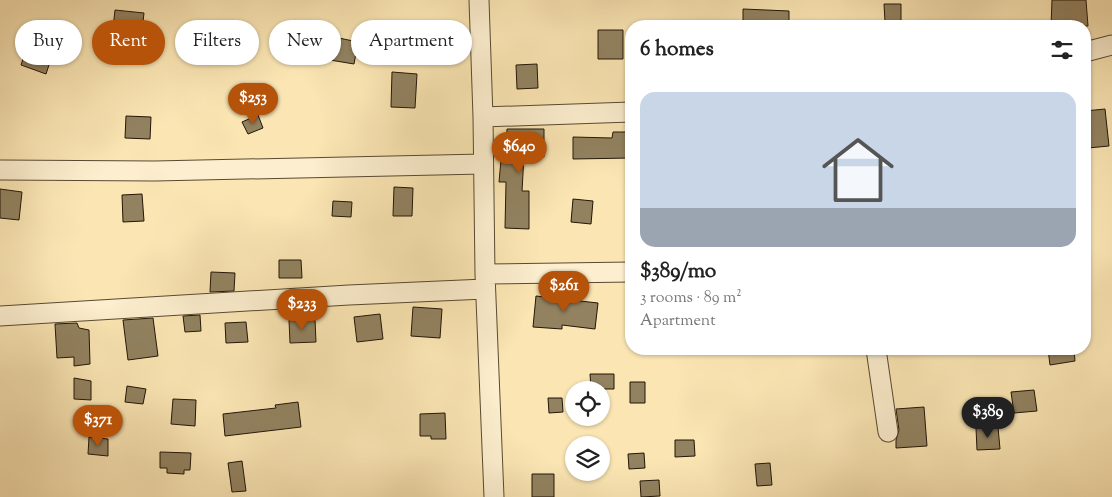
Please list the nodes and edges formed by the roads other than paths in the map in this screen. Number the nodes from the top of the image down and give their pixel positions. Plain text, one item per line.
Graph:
1 (479, 0) edge
2 (1112, 45) edge
3 (1091, 50) edge
4 (625, 112) edge
5 (483, 117) junction
6 (483, 164) junction
7 (0, 170) edge
8 (625, 272) edge
9 (485, 282) junction
10 (0, 316) edge
11 (877, 355) edge
12 (888, 432) dead end
13 (494, 497) edge

1 - 5 street
2 - 3 street
4 - 5 street
5 - 6 street
6 - 7 street
6 - 9 street
8 - 9 street
9 - 10 street
9 - 13 street
11 - 12 street

